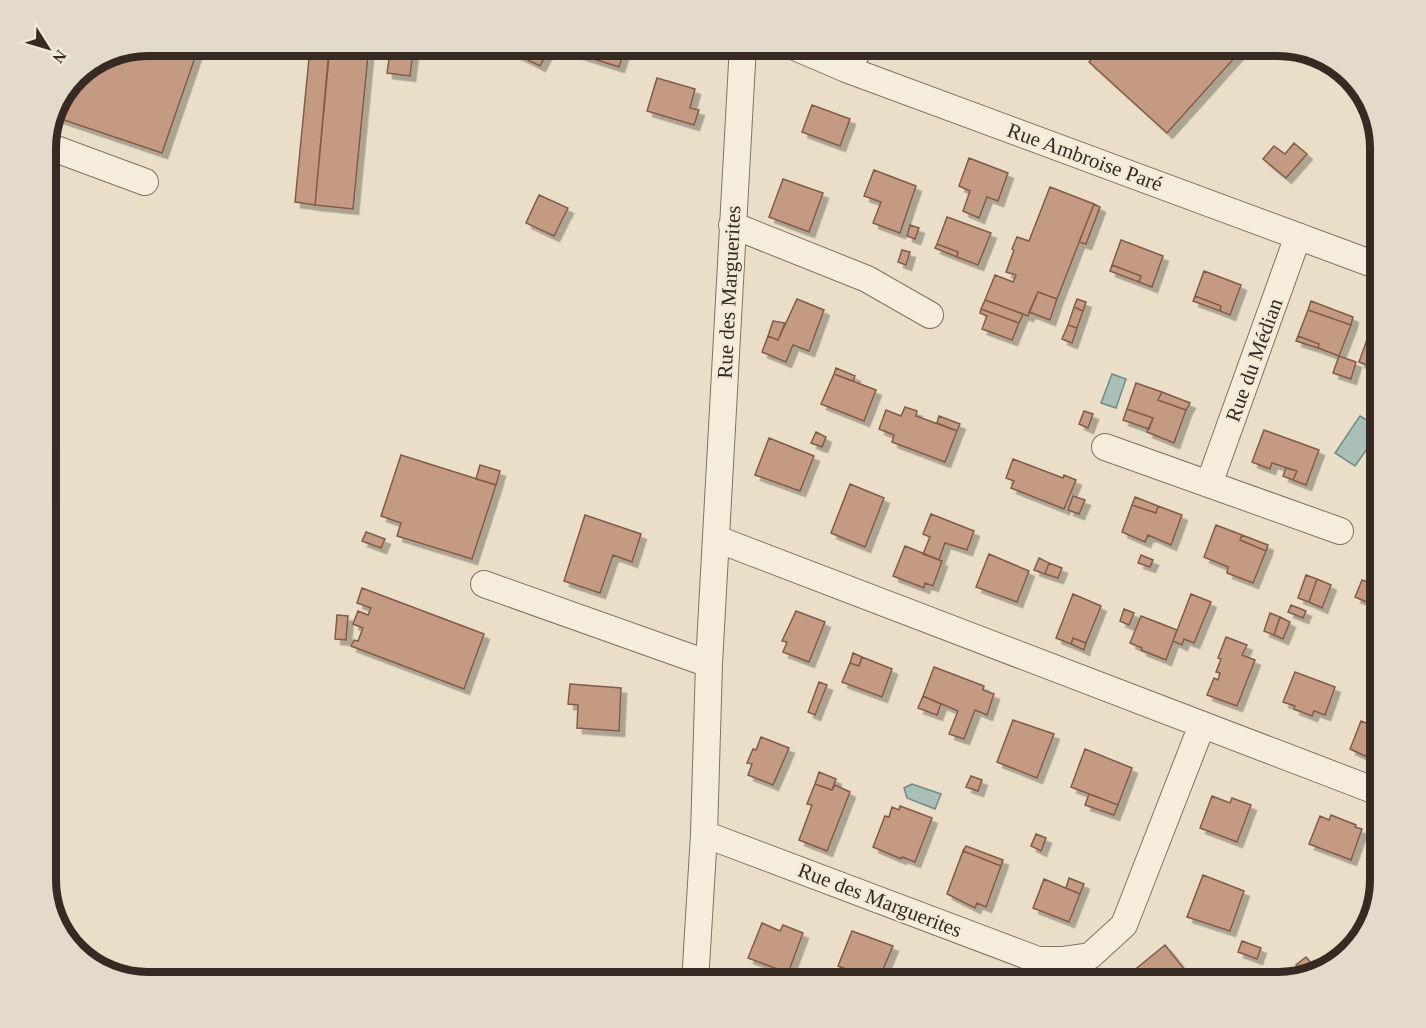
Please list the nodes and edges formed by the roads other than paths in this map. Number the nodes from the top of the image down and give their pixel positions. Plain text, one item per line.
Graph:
1 (742, 56) edge
2 (816, 56) edge
3 (855, 56) edge
4 (846, 69) junction
5 (56, 149) edge
6 (145, 182) dead end
7 (732, 225) junction
8 (1298, 236) junction
9 (1370, 263) edge
10 (930, 315) dead end
11 (1105, 447) dead end
12 (1209, 484) junction
13 (1340, 531) dead end
14 (717, 539) junction
15 (484, 584) dead end
16 (709, 664) junction
17 (1202, 725) junction
18 (1370, 789) edge
19 (704, 834) junction
20 (696, 972) edge

1 - 7 street, Rue des Marguerites
2 - 4 street, Rue Ambroise Paré
3 - 4 street
4 - 8 street, Rue Ambroise Paré
5 - 6 street
7 - 10 street
7 - 14 street, Rue des Marguerites
8 - 9 street, Rue Ambroise Paré
8 - 12 street, Rue du Médian
11 - 12 street
12 - 13 street
14 - 16 street, Rue des Marguerites
14 - 17 street
15 - 16 street
16 - 19 street, Rue des Marguerites
17 - 18 street
17 - 19 street, Rue des Marguerites
19 - 20 street

